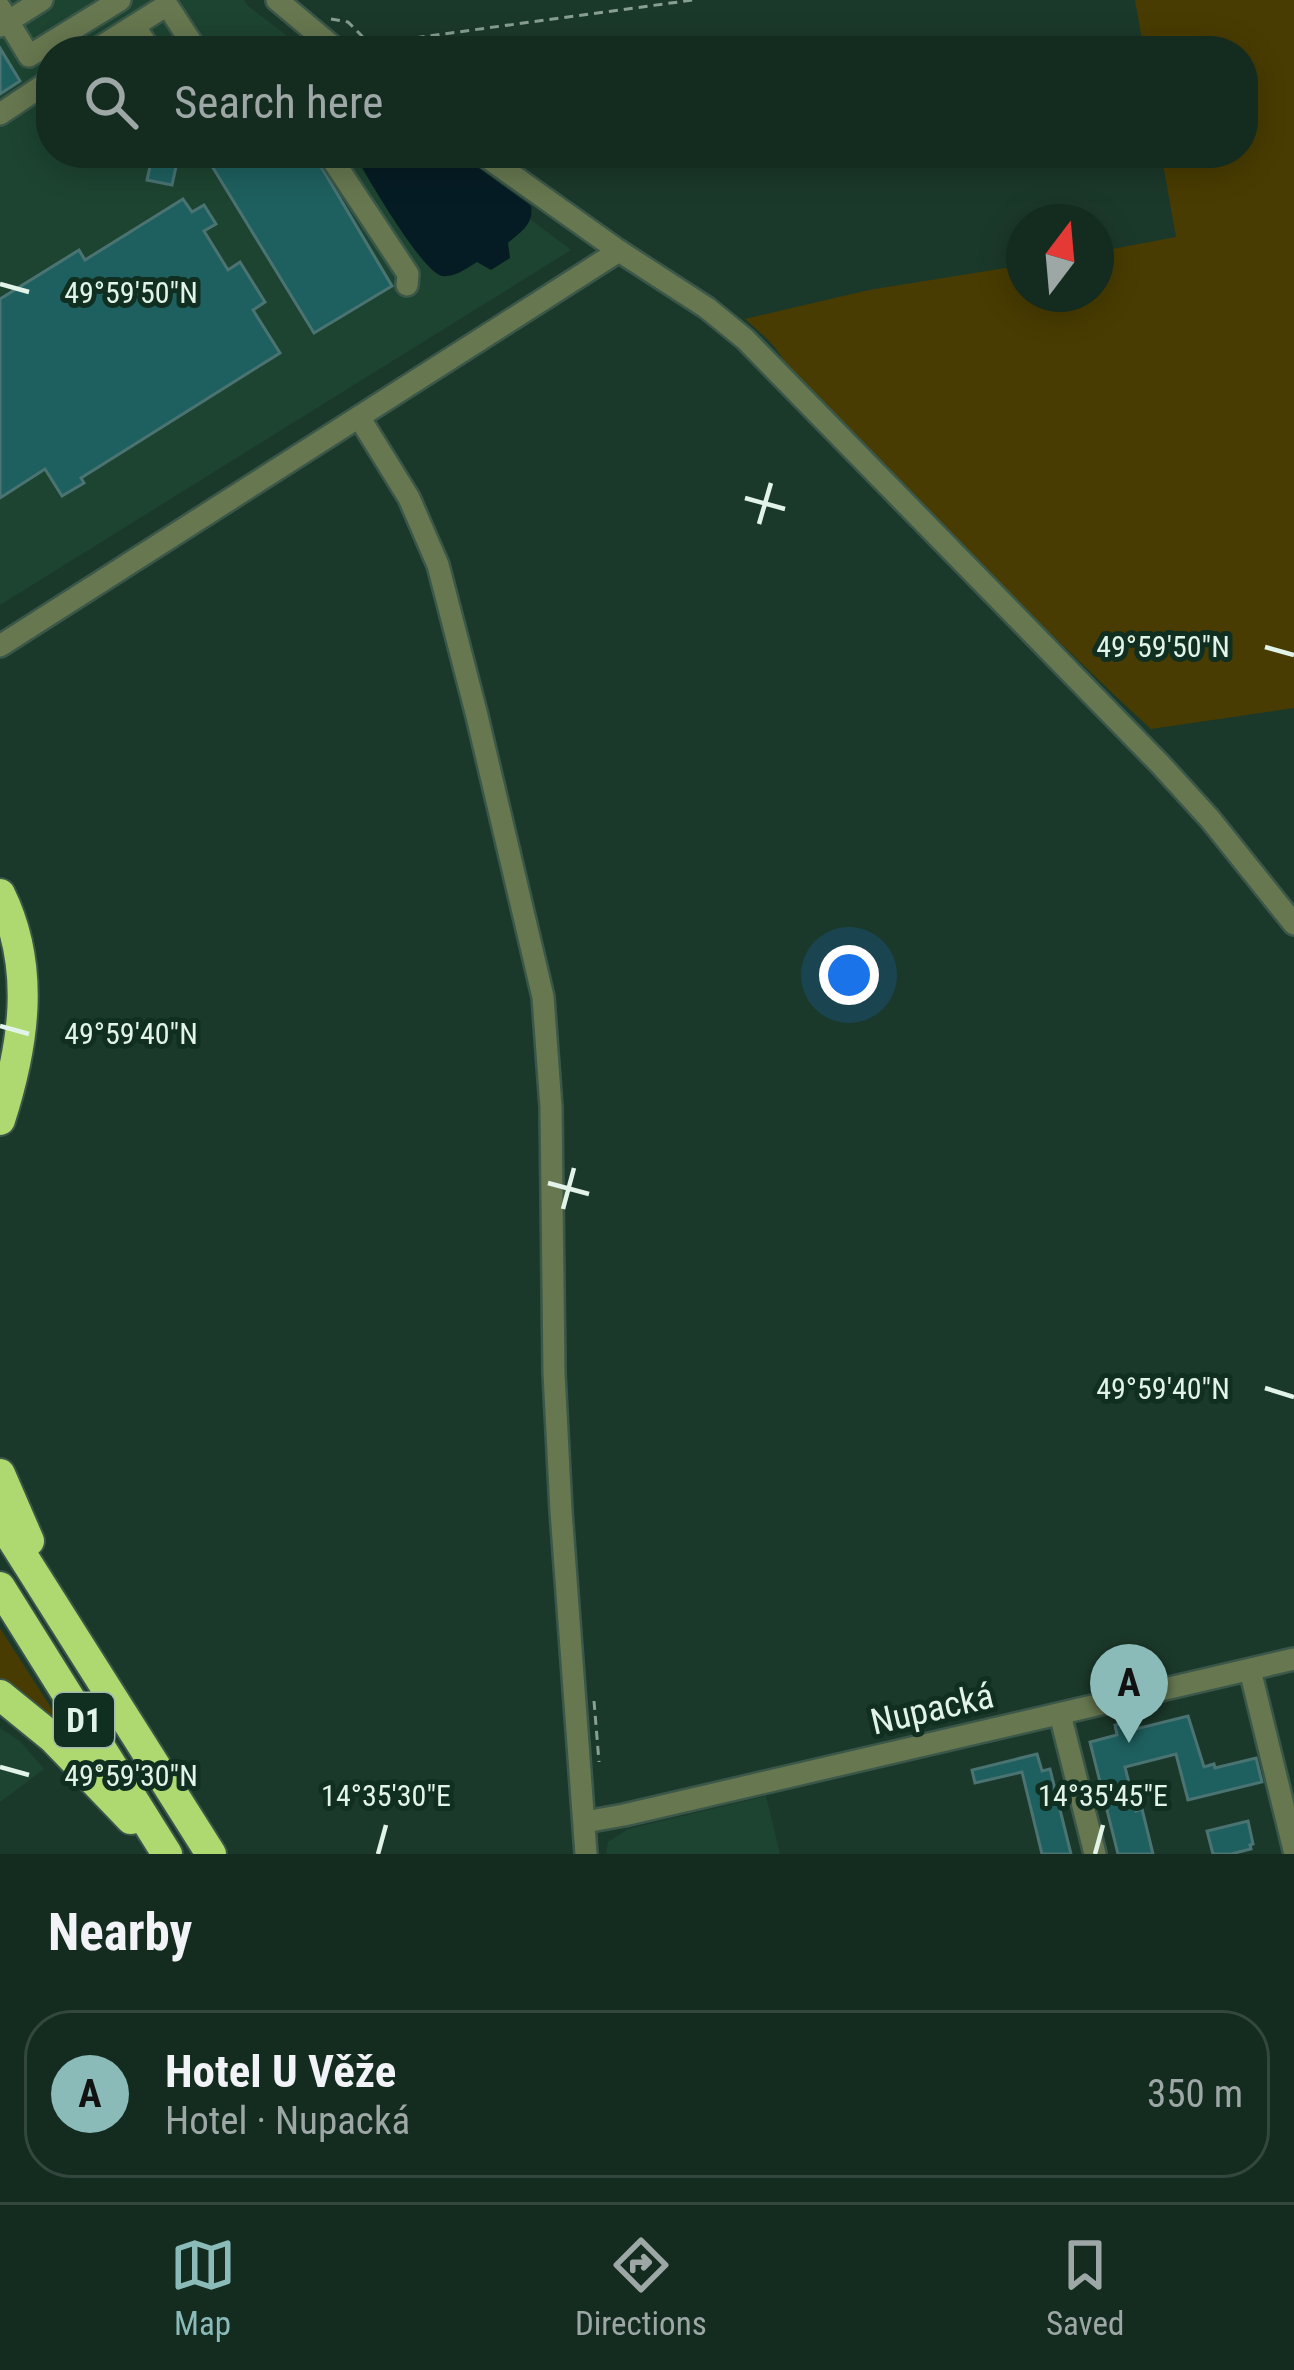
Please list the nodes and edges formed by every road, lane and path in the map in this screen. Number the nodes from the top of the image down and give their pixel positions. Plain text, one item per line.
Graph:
1 (42, 0) edge
2 (120, 0) edge
3 (277, 0) edge
4 (693, 0) edge
5 (323, 17) dead end
6 (3, 18) edge
7 (134, 26) junction
8 (62, 36) edge
9 (118, 36) edge
10 (141, 36) edge
11 (187, 36) edge
12 (320, 36) edge
13 (362, 36) edge
14 (428, 36) edge
15 (36, 52) edge
16 (36, 90) edge
17 (0, 113) edge
18 (338, 168) edge
19 (502, 168) edge
20 (619, 250) junction
21 (407, 285) dead end
22 (359, 417) junction
23 (0, 646) edge
24 (0, 894) edge
25 (1294, 924) edge
26 (0, 1120) edge
27 (0, 1474) edge
28 (0, 1520) edge
29 (0, 1587) edge
30 (69, 1628) junction
31 (1294, 1659) edge
32 (1250, 1670) junction
33 (591, 1695) dead end
34 (0, 1696) edge
35 (1060, 1714) junction
36 (597, 1773) dead end
37 (585, 1822) junction
38 (1294, 1850) edge
39 (166, 1854) edge
40 (211, 1854) edge
41 (586, 1854) edge
42 (1095, 1854) edge

1 - 6 street
2 - 8 street
3 - 12 street
4 - 14 path
5 - 13 path
6 - 15 street
7 - 9 street
7 - 10 street
7 - 11 street
16 - 17 street
18 - 21 street
19 - 20 street
20 - 22 street
20 - 25 street
22 - 23 street
22 - 37 street
24 - 26 highway
27 - 30 highway
28 - 30 highway, D1
29 - 39 highway, D1
30 - 40 highway, D1
31 - 32 street, Nupacká
32 - 35 street, Nupacká
32 - 38 street
33 - 36 path
34 - 39 highway
35 - 37 street, Nupacká
35 - 42 street
37 - 41 street

